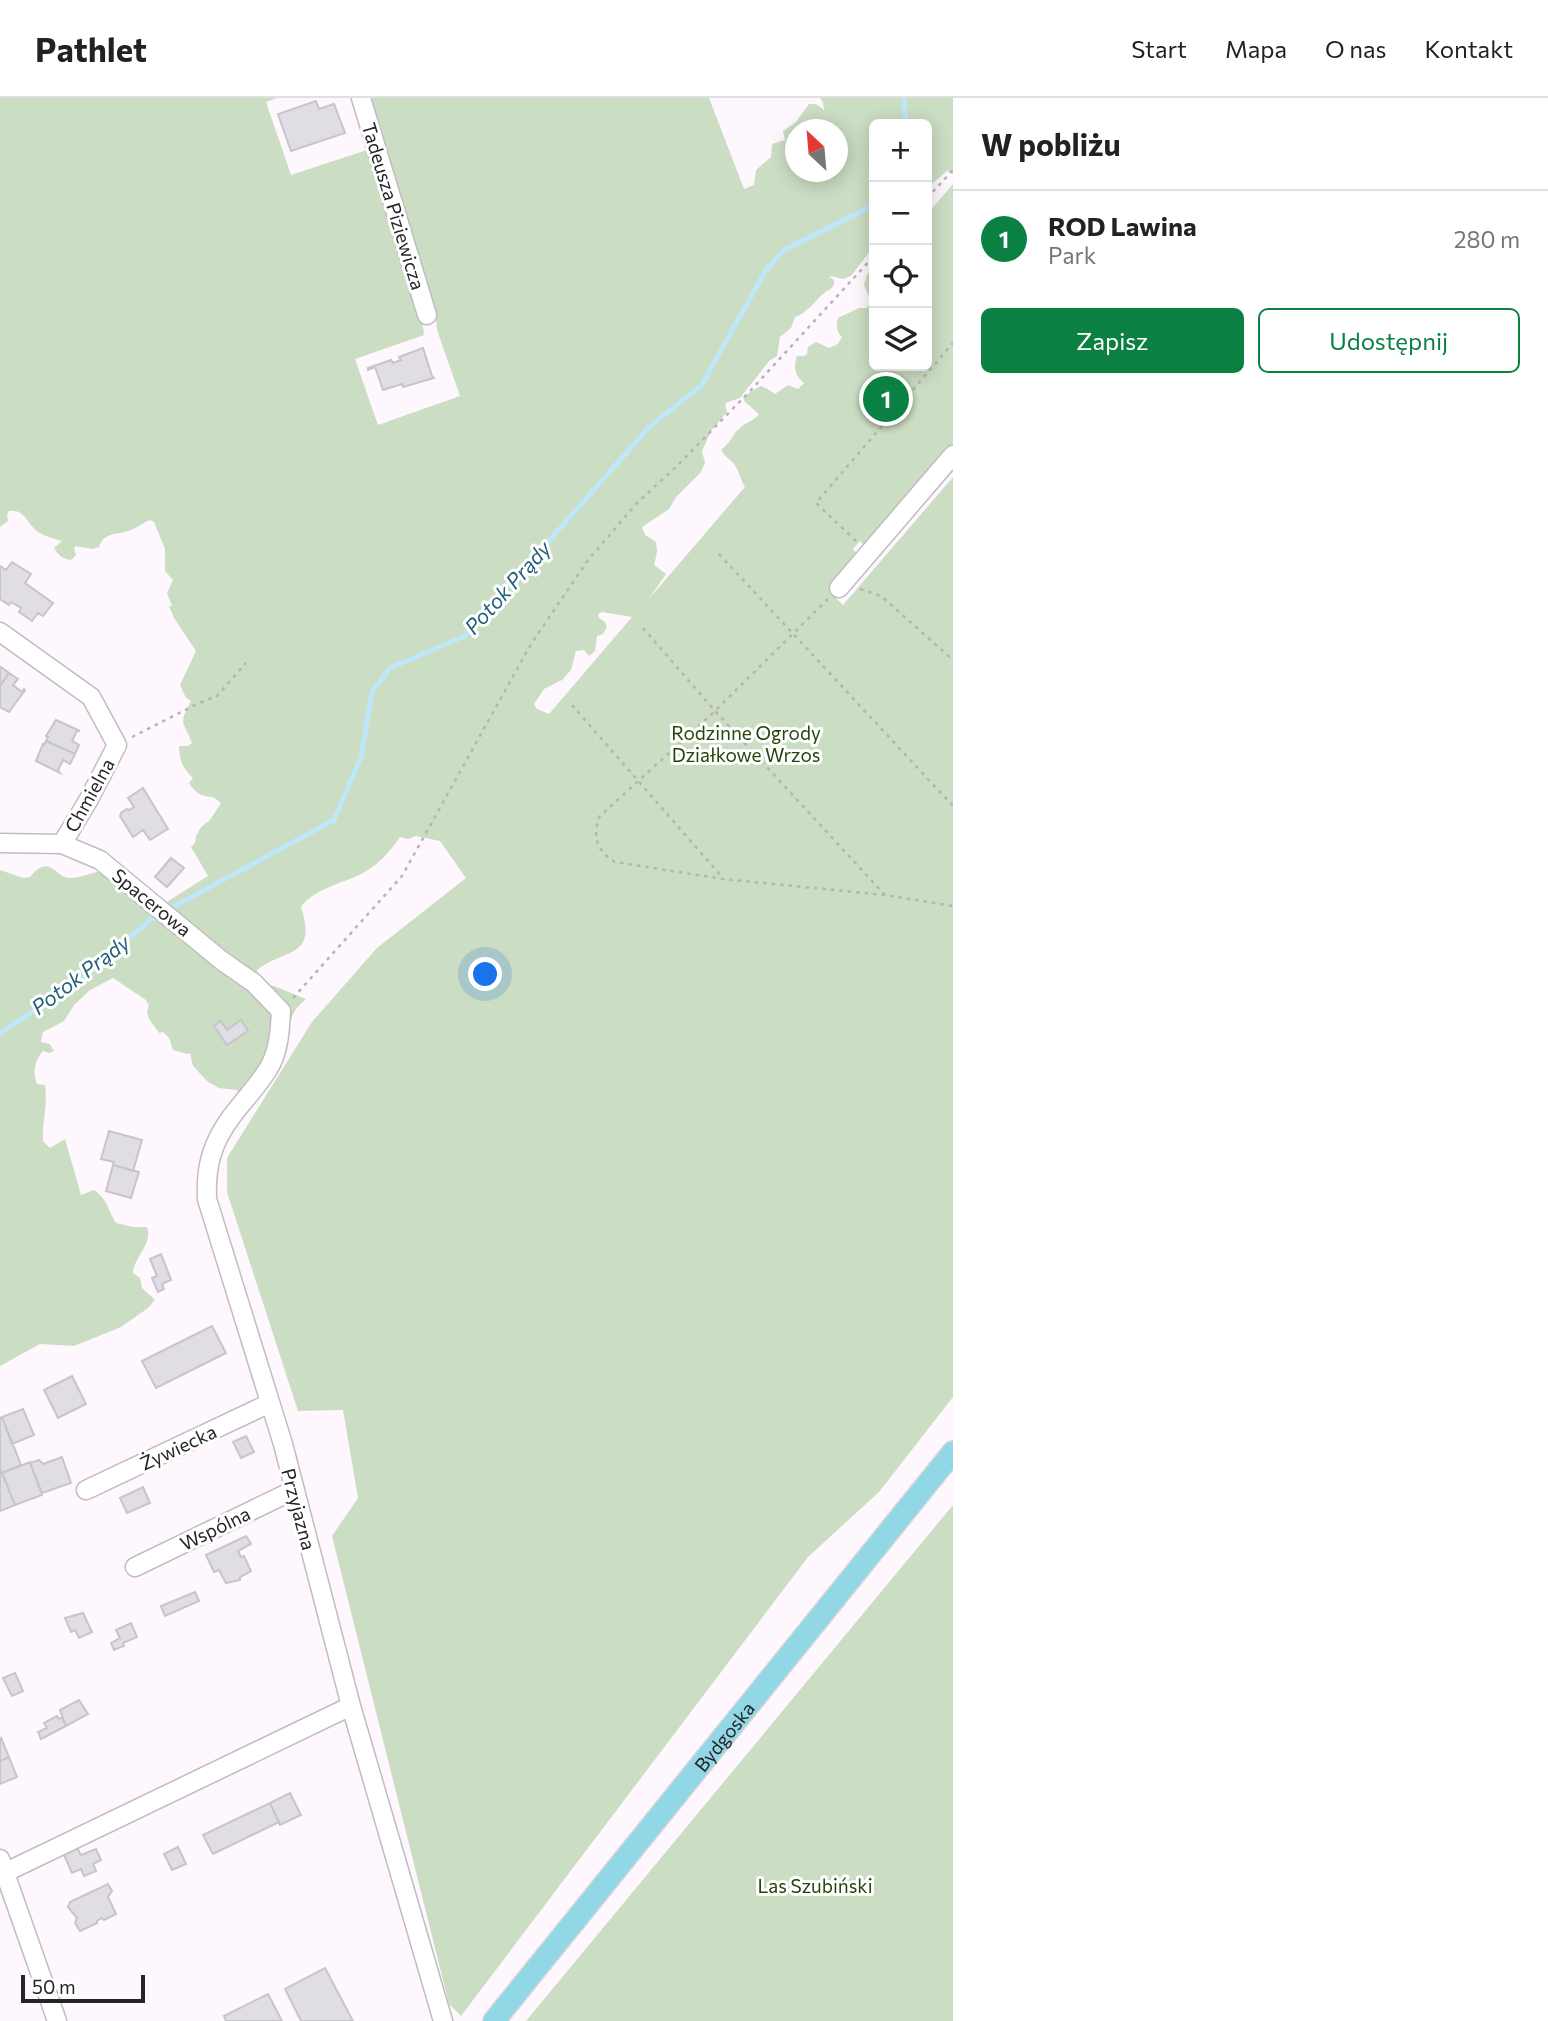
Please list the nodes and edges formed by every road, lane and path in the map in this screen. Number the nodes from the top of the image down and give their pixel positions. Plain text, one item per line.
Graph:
1 (360, 98) edge
2 (953, 170) edge
3 (932, 193) edge
4 (869, 261) edge
5 (427, 315) dead end
6 (953, 343) edge
7 (953, 455) edge
8 (719, 554) dead end
9 (868, 554) junction
10 (840, 586) junction
11 (643, 628) dead end
12 (0, 632) edge
13 (793, 633) junction
14 (953, 660) edge
15 (246, 663) dead end
16 (572, 705) dead end
17 (715, 711) junction
18 (117, 745) junction
19 (639, 781) junction
20 (953, 806) edge
21 (0, 843) edge
22 (62, 844) junction
23 (723, 879) junction
24 (885, 895) junction
25 (953, 906) edge
26 (281, 1011) junction
27 (270, 1403) junction
28 (953, 1452) edge
29 (86, 1490) dead end
30 (294, 1490) junction
31 (135, 1567) dead end
32 (351, 1706) junction
33 (2, 1869) edge
34 (57, 2021) edge
35 (443, 2021) edge
36 (494, 2021) edge

1 - 5 street, Tadeusza Piziewicza
2 - 3 path
4 - 26 path
6 - 9 path
7 - 9 street
8 - 13 path
9 - 10 street
10 - 13 path
10 - 14 path
11 - 17 path
12 - 18 street, Chmielna
13 - 17 path
13 - 20 path
15 - 18 path
16 - 19 path
17 - 19 path
17 - 24 path
18 - 22 street, Chmielna
19 - 23 path
19 - 23 path
21 - 22 street, Spacerowa
22 - 26 street, Spacerowa
23 - 24 path
24 - 25 path
26 - 27 street, Przyjazna
27 - 29 street, Żywiecka
27 - 30 street, Przyjazna
28 - 36 main road, Bydgoska
30 - 31 street, Wspólna
30 - 32 street, Przyjazna
32 - 33 street
32 - 35 street, Przyjazna
33 - 34 street

